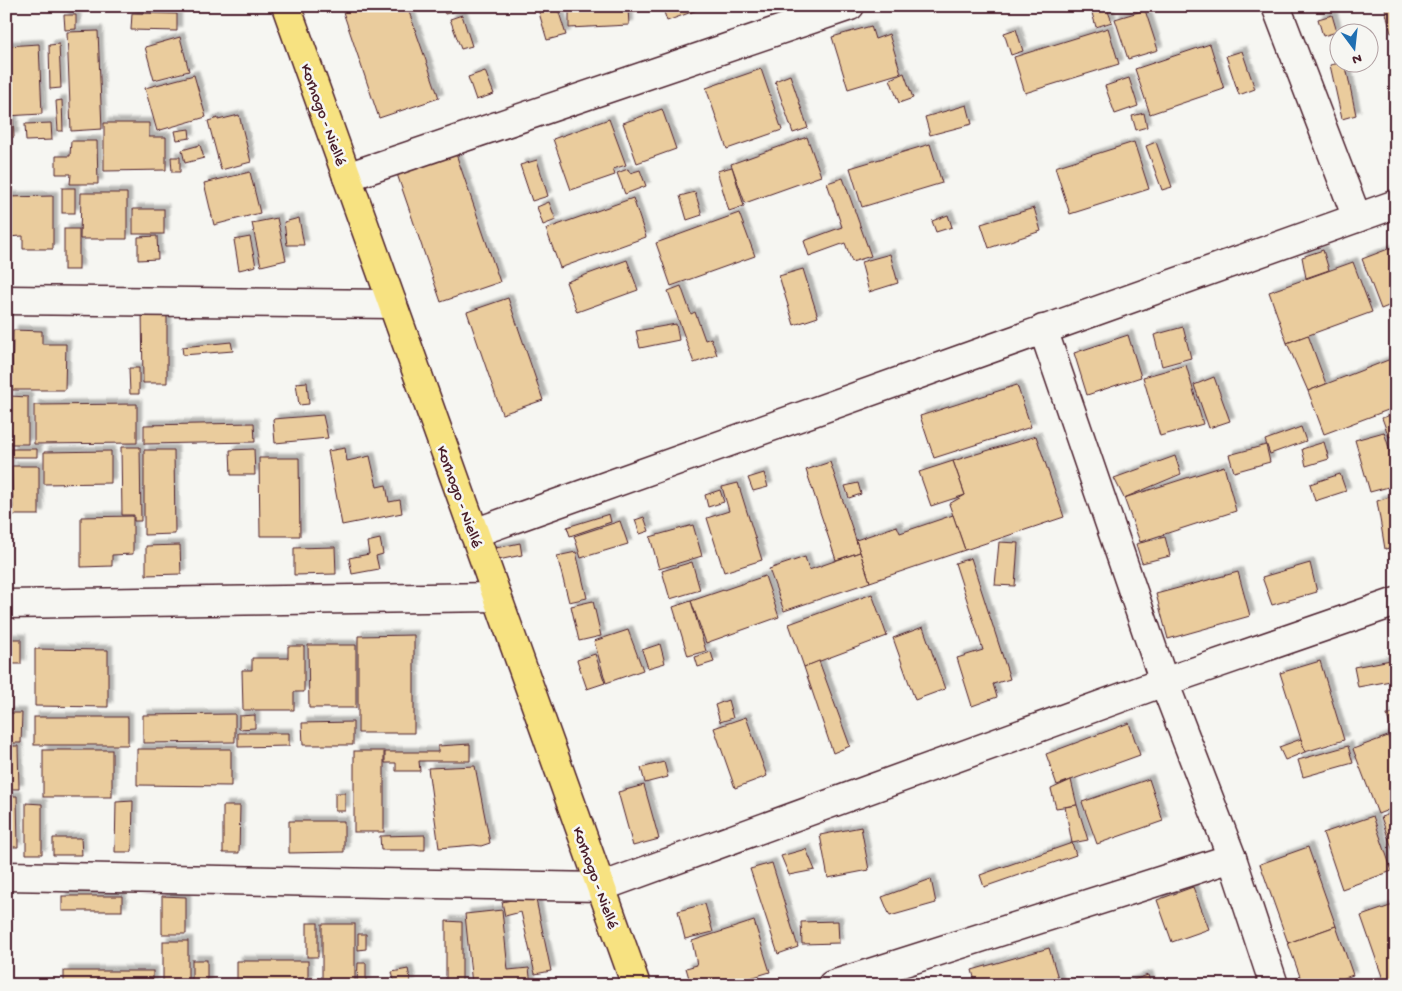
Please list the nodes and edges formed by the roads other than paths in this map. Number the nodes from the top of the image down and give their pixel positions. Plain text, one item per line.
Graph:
1 (286, 6) edge
2 (850, 6) edge
3 (1276, 6) edge
4 (347, 177) junction
5 (1396, 204) edge
6 (1357, 218) junction
7 (6, 300) edge
8 (393, 304) junction
9 (1043, 329) junction
10 (474, 533) junction
11 (497, 597) junction
12 (1396, 602) edge
13 (6, 604) edge
14 (1164, 682) junction
15 (1232, 858) junction
16 (6, 876) edge
17 (601, 887) junction
18 (636, 985) edge
19 (832, 985) edge
20 (1274, 985) edge

1 - 4 main road, Korhogo - Niellé
2 - 4 street
3 - 6 street
4 - 8 main road, Korhogo - Niellé
5 - 6 street
6 - 9 street
7 - 8 street
8 - 10 main road, Korhogo - Niellé
9 - 10 street
9 - 14 street
10 - 11 main road, Korhogo - Niellé
11 - 13 street
11 - 17 main road, Korhogo - Niellé
12 - 14 street
14 - 15 street
14 - 17 street
15 - 19 street
15 - 20 street
16 - 17 street
17 - 18 main road, Korhogo - Niellé

